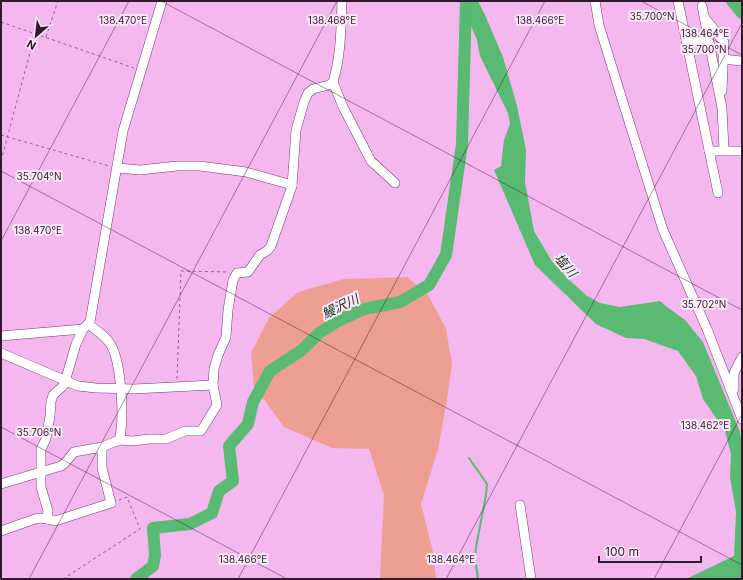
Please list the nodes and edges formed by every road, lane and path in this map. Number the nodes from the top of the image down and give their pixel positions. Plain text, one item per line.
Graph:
1 (58, 1) edge
2 (162, 1) edge
3 (342, 1) edge
4 (595, 1) edge
5 (678, 1) edge
6 (702, 6) dead end
7 (704, 17) junction
8 (1, 22) edge
9 (35, 33) junction
10 (46, 37) junction
11 (708, 39) junction
12 (686, 40) junction
13 (724, 59) junction
14 (741, 61) edge
15 (142, 70) junction
16 (333, 82) junction
17 (721, 106) junction
18 (1, 135) edge
19 (8, 138) junction
20 (724, 150) junction
21 (709, 151) junction
22 (742, 152) edge
23 (1, 161) edge
24 (117, 168) junction
25 (395, 183) dead end
26 (292, 185) junction
27 (718, 193) dead end
28 (236, 273) junction
29 (85, 327) junction
30 (1, 336) edge
31 (1, 352) edge
32 (742, 357) edge
33 (65, 380) junction
34 (213, 385) junction
35 (177, 387) junction
36 (120, 389) junction
37 (734, 397) junction
38 (742, 419) edge
39 (119, 440) junction
40 (102, 447) junction
41 (42, 472) junction
42 (1, 484) edge
43 (111, 502) junction
44 (520, 506) dead end
45 (47, 519) junction
46 (1, 531) edge
47 (63, 579) edge
48 (531, 579) edge

1 - 10 path
2 - 15 street
3 - 16 street
4 - 37 street
5 - 12 street
6 - 7 street
7 - 11 street
7 - 13 street
8 - 9 path
9 - 10 path
9 - 19 path
10 - 15 path
11 - 12 street
11 - 17 street
12 - 21 street
13 - 14 street
13 - 17 street
15 - 24 street
16 - 25 street
16 - 26 street
17 - 20 street
18 - 19 path
19 - 23 path
19 - 24 path
20 - 21 street
20 - 22 street
21 - 27 street
24 - 26 street
24 - 29 street
26 - 28 street
28 - 34 street
28 - 35 path
29 - 30 street
29 - 33 street
29 - 36 street
31 - 33 street
32 - 37 street
33 - 36 street
33 - 41 street
34 - 35 street
34 - 39 street
35 - 36 street
36 - 39 street
37 - 38 street
39 - 40 street
40 - 41 street
40 - 43 street
41 - 42 street
41 - 45 street
43 - 45 street
43 - 47 path
44 - 48 street
45 - 46 street

